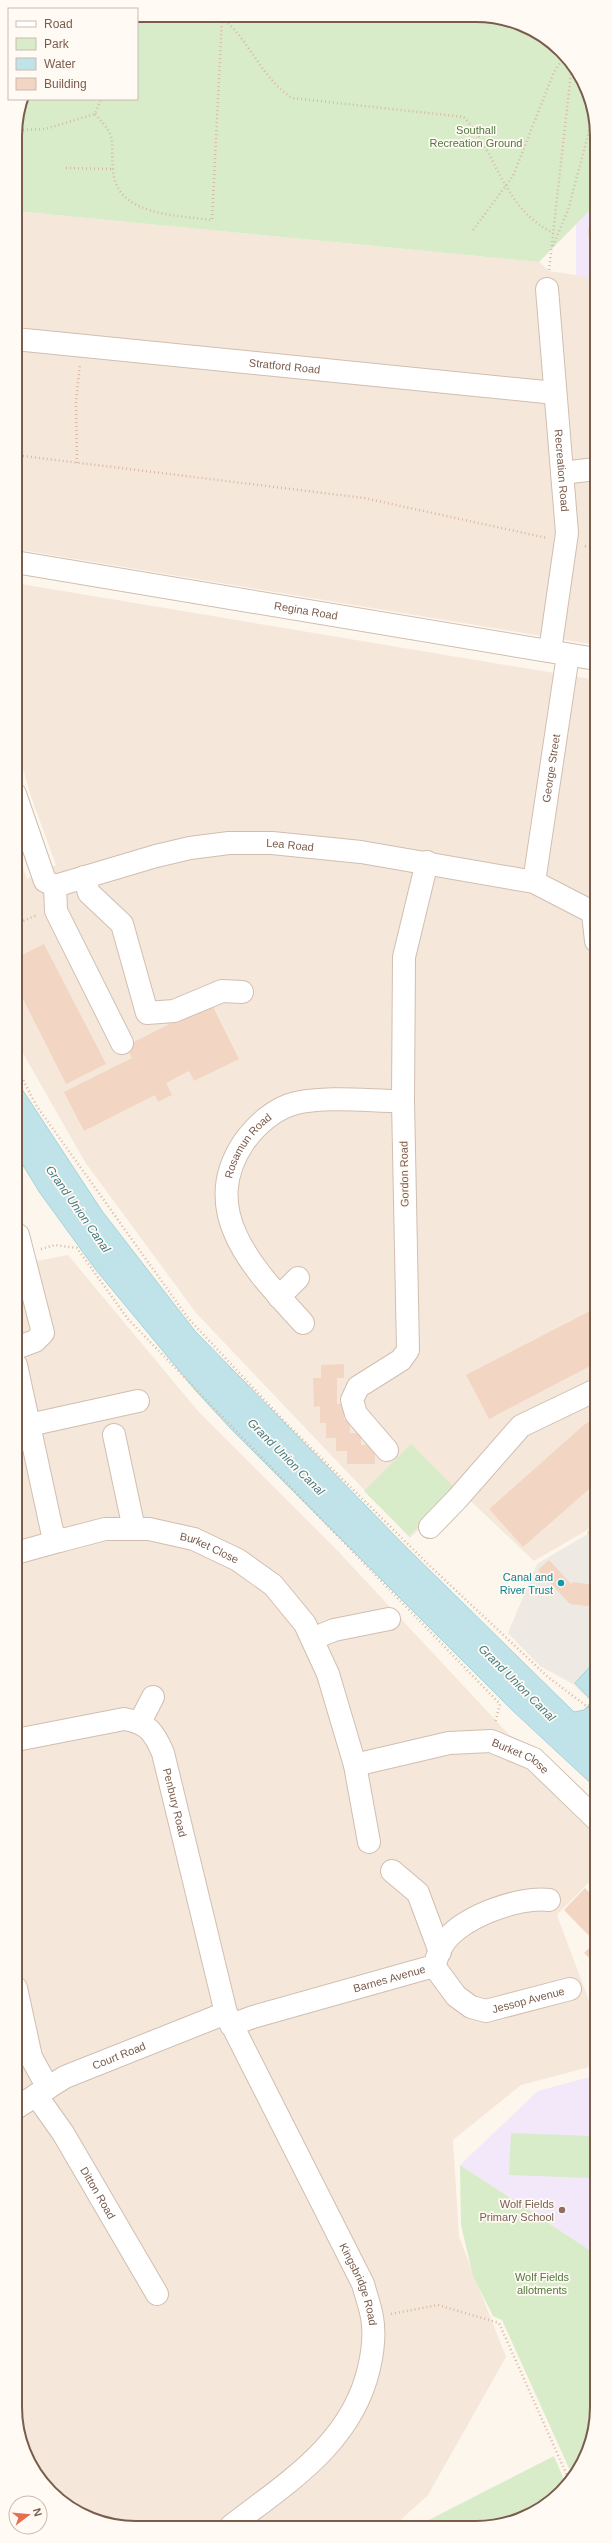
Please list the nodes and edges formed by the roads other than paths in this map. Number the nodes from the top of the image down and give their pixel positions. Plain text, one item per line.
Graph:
1 (547, 289) road end
2 (22, 340) edge
3 (555, 393) junction
4 (590, 470) edge
5 (562, 473) junction
6 (22, 563) edge
7 (559, 653) junction
8 (590, 658) edge
9 (22, 813) edge
10 (427, 862) junction
11 (84, 877) junction
12 (534, 882) junction
13 (53, 886) junction
14 (590, 911) edge
15 (242, 992) dead end
16 (122, 1043) dead end
17 (403, 1101) junction
18 (22, 1249) edge
19 (298, 1278) dead end
20 (279, 1297) junction
21 (303, 1323) dead end
22 (22, 1346) edge
23 (22, 1393) edge
24 (590, 1393) edge
25 (138, 1401) dead end
26 (29, 1425) junction
27 (114, 1435) dead end
28 (387, 1450) dead end
29 (430, 1526) dead end
30 (134, 1529) junction
31 (59, 1541) junction
32 (22, 1551) edge
33 (388, 1619) dead end
34 (312, 1639) junction
35 (153, 1697) dead end
36 (140, 1722) junction
37 (22, 1739) edge
38 (355, 1765) junction
39 (590, 1814) edge
40 (369, 1842) dead end
41 (392, 1871) dead end
42 (548, 1900) dead end
43 (437, 1959) junction
44 (570, 1989) dead end
45 (22, 2014) edge
46 (228, 2019) junction
47 (42, 2091) junction
48 (22, 2104) edge
49 (157, 2294) dead end
50 (237, 2521) edge

1 - 3 street, Recreation Road
2 - 3 street, Stratford Road
3 - 5 street, Recreation Road
4 - 5 street
5 - 7 street, Recreation Road
6 - 7 street, Regina Road
7 - 8 street, Regina Road
7 - 12 street, George Street
9 - 13 street
10 - 11 street, Lea Road
10 - 12 street, Lea Road
10 - 17 street, Gordon Road
11 - 13 street, Lea Road
11 - 15 street
12 - 14 street, Lea Road
13 - 16 street
17 - 20 street, Rosamun Road
17 - 28 street, Gordon Road
18 - 22 street
19 - 20 street
20 - 21 street, Rosamun Road
23 - 26 street
24 - 29 street
25 - 26 street
26 - 31 street
27 - 30 street
30 - 31 street, Burket Close
30 - 34 street, Burket Close
31 - 32 street, Burket Close
33 - 34 street
34 - 38 street, Burket Close
35 - 36 street
36 - 37 street
36 - 46 street, Penbury Road
38 - 39 street, Burket Close
38 - 40 street, Burket Close
41 - 43 street, Jessop Avenue
42 - 43 street
43 - 44 street, Jessop Avenue
43 - 46 street, Barnes Avenue
45 - 47 street
46 - 47 street, Court Road
46 - 50 street, Kingsbridge Road
47 - 48 street, Court Road
47 - 49 street, Ditton Road

